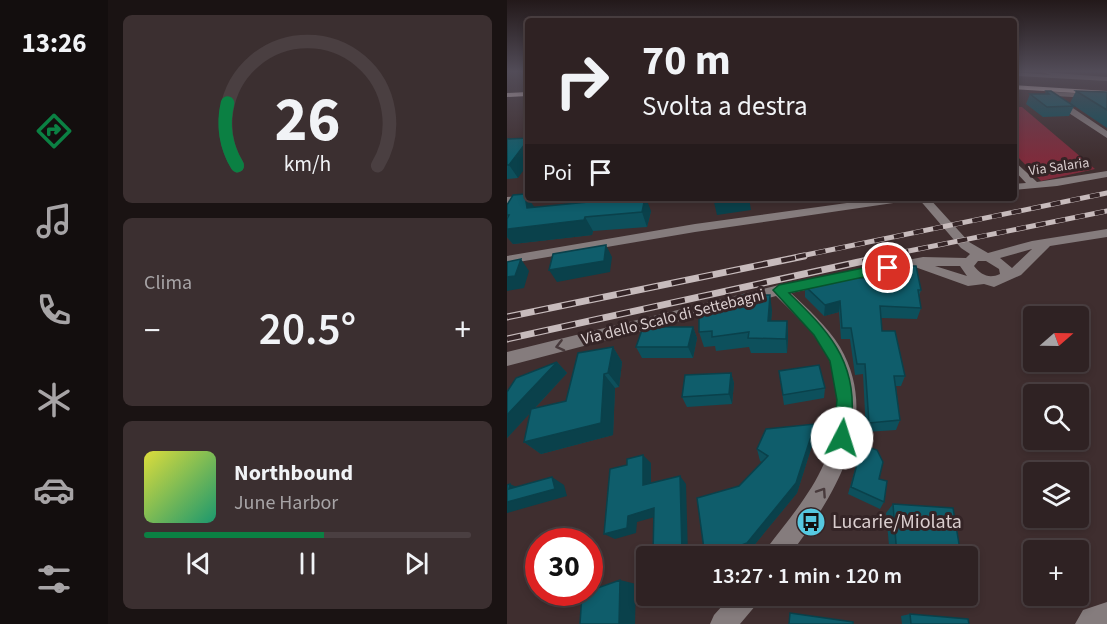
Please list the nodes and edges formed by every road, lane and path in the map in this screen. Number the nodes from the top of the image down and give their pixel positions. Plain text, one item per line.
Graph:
1 (1057, 101) edge
2 (1086, 101) edge
3 (1107, 103) edge
4 (1107, 135) edge
5 (1017, 167) edge
6 (1107, 174) edge
7 (1035, 186) junction
8 (1017, 187) edge
9 (525, 198) edge
10 (507, 200) edge
11 (886, 201) edge
12 (926, 201) edge
13 (1107, 233) edge
14 (1045, 244) junction
15 (978, 259) junction
16 (507, 260) edge
17 (910, 263) junction
18 (1007, 276) junction
19 (981, 280) junction
20 (779, 290) junction
21 (507, 359) edge
22 (782, 546) edge
23 (738, 606) edge
24 (743, 606) edge
25 (1107, 615) edge
26 (723, 624) edge
27 (738, 624) edge
28 (1088, 624) edge

1 - 4 street
2 - 3 street
5 - 7 street
6 - 7 street, Via Salaria
7 - 8 street, Via Salaria
9 - 10 street
11 - 16 street
12 - 15 street
13 - 14 street, Via dello Scalo di Settebagni
14 - 15 street, Via dello Scalo di Settebagni
14 - 18 street
15 - 17 street, Via dello Scalo di Settebagni
15 - 18 street
15 - 19 street
17 - 19 street, Via dello Scalo di Settebagni
17 - 20 street, Via dello Scalo di Settebagni
18 - 19 street, Via dello Scalo di Settebagni
20 -> 21 street, Via dello Scalo di Settebagni
22 -> 20 street
23 - 26 street
24 - 27 street
25 - 28 street

